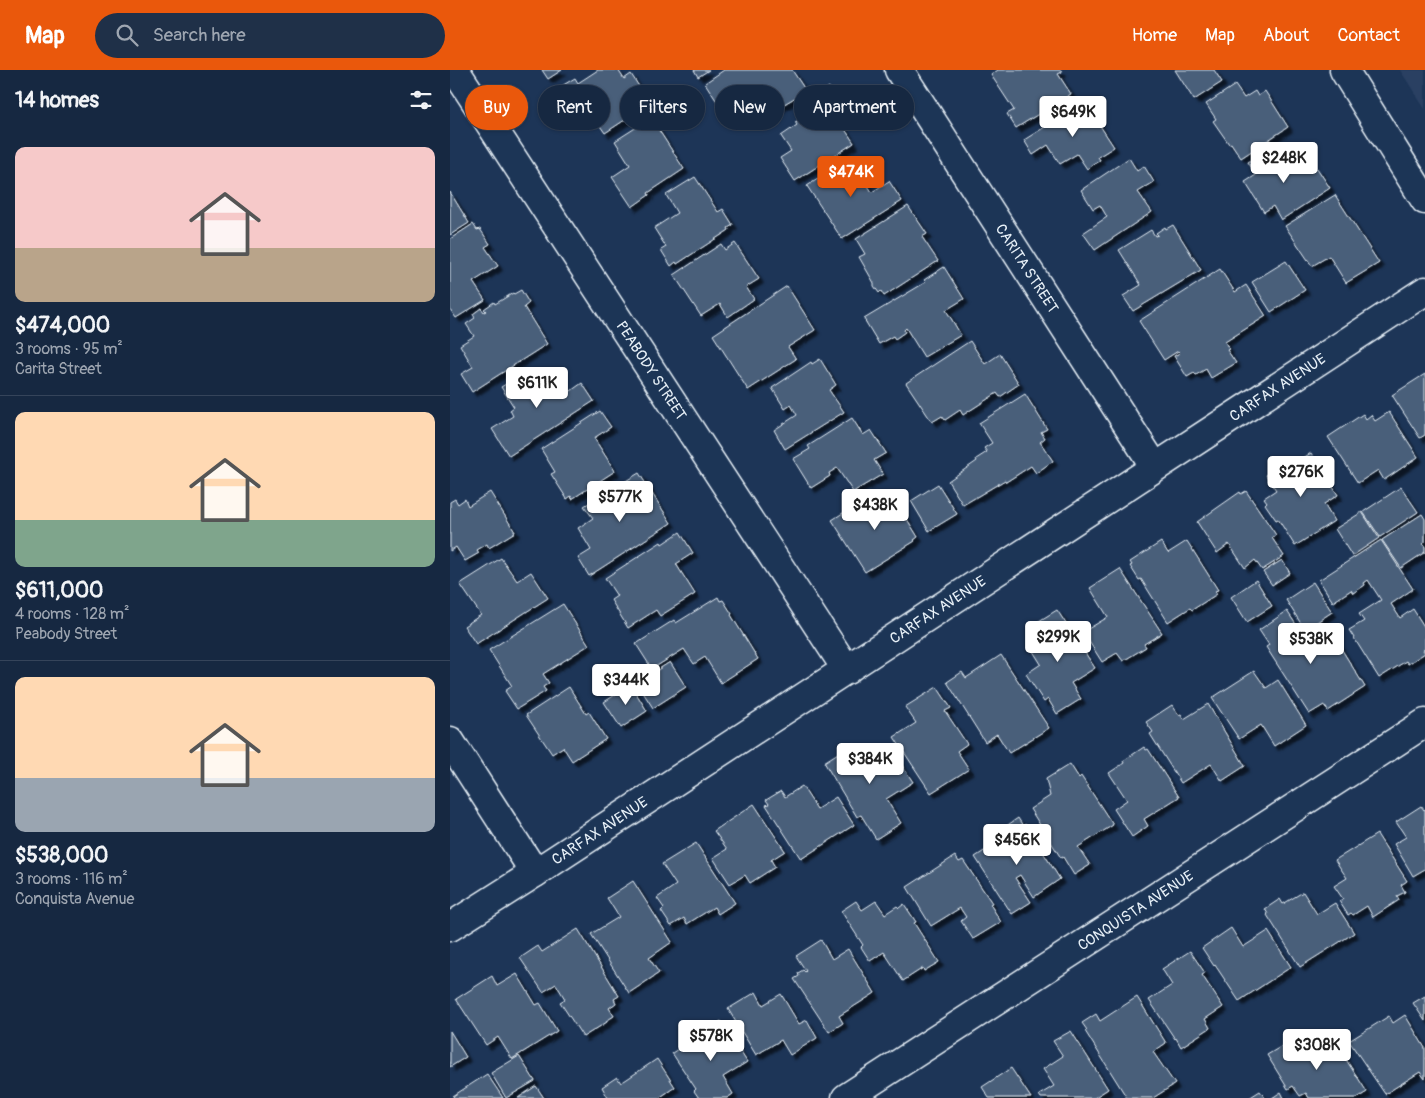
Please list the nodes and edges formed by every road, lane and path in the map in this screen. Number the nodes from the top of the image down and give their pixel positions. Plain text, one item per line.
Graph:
1 (455, 70) edge
2 (899, 70) edge
3 (1344, 70) edge
4 (1425, 200) edge
5 (1425, 291) edge
6 (1155, 467) junction
7 (847, 670) junction
8 (1425, 723) edge
9 (450, 741) edge
10 (535, 873) junction
11 (450, 927) edge
12 (846, 1098) edge

1 - 7 street, PEABODY STREET
2 - 6 street, CARITA STREET
3 - 4 street
5 - 6 street, CARFAX AVENUE
6 - 7 street, CARFAX AVENUE
7 - 10 street, CARFAX AVENUE
8 - 12 street, CONQUISTA AVENUE
9 - 10 street
10 - 11 street, CARFAX AVENUE

